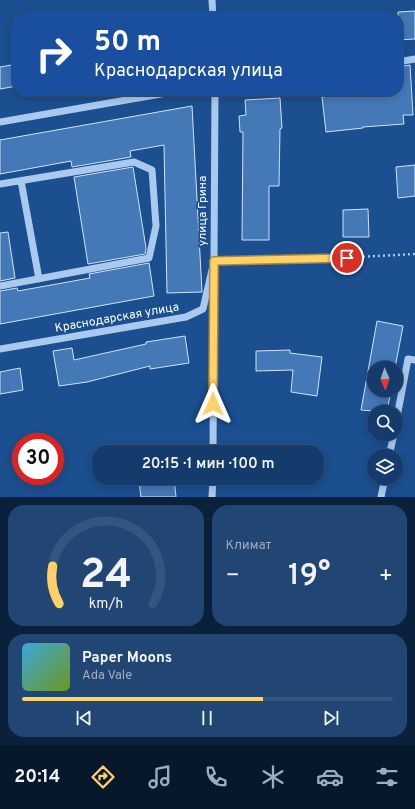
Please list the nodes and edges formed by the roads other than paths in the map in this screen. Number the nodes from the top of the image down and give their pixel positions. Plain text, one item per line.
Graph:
1 (212, 0) edge
2 (213, 12) edge
3 (415, 60) edge
4 (403, 61) edge
5 (149, 96) edge
6 (215, 96) edge
7 (0, 122) edge
8 (21, 181) junction
9 (0, 184) edge
10 (347, 258) road end
11 (214, 261) junction
12 (38, 279) junction
13 (0, 286) edge
14 (0, 349) edge
15 (415, 360) edge
16 (399, 405) edge
17 (213, 445) edge
18 (213, 485) edge
19 (384, 485) edge
20 (212, 497) edge
21 (381, 497) edge

1 - 2 street
3 - 4 street
5 - 7 street
6 - 11 street, улица Грина
8 - 9 street
8 - 12 street
8 - 12 street
10 - 11 street
11 - 14 street, Краснодарская улица
11 - 17 street, улица Грина
12 - 13 street
15 - 16 street
18 - 20 street
19 - 21 street

